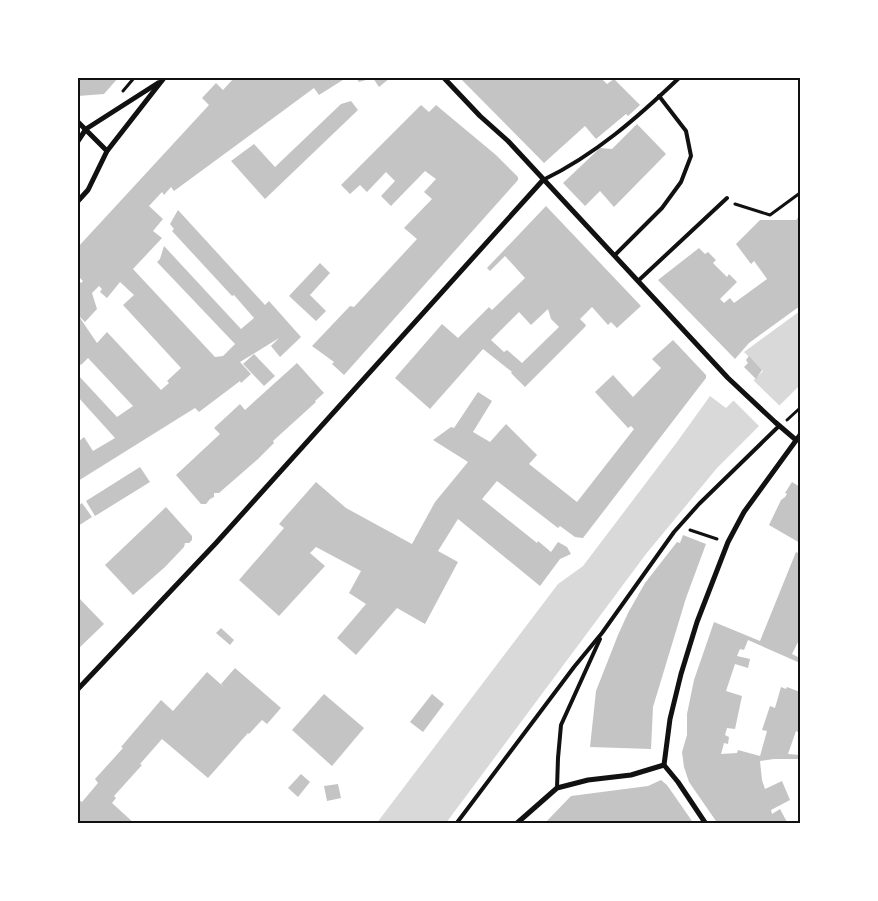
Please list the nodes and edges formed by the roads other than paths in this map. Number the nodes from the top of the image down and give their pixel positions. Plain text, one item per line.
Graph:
1 (163, 78) edge
2 (444, 78) edge
3 (679, 78) edge
4 (659, 96) junction
5 (78, 122) edge
6 (86, 129) junction
7 (78, 141) edge
8 (108, 151) junction
9 (544, 180) junction
10 (727, 198) road end
11 (78, 201) edge
12 (615, 255) junction
13 (638, 281) junction
14 (779, 426) junction
15 (800, 435) edge
16 (796, 440) junction
17 (602, 633) junction
18 (78, 689) edge
19 (664, 765) junction
20 (557, 788) junction
21 (456, 824) edge
22 (516, 824) edge
23 (706, 824) edge

1 - 6 street
1 - 8 street
2 - 9 street
3 - 4 lane
4 - 9 lane
4 - 12 lane
5 - 6 street
6 - 7 street
6 - 8 street
8 - 11 street
9 - 12 street
9 - 18 street
10 - 13 lane
12 - 13 street
13 - 14 street
14 - 16 street
14 - 17 lane
15 - 16 street
16 - 19 street
17 - 20 lane
17 - 21 lane
19 - 20 street
19 - 23 street
20 - 22 street

